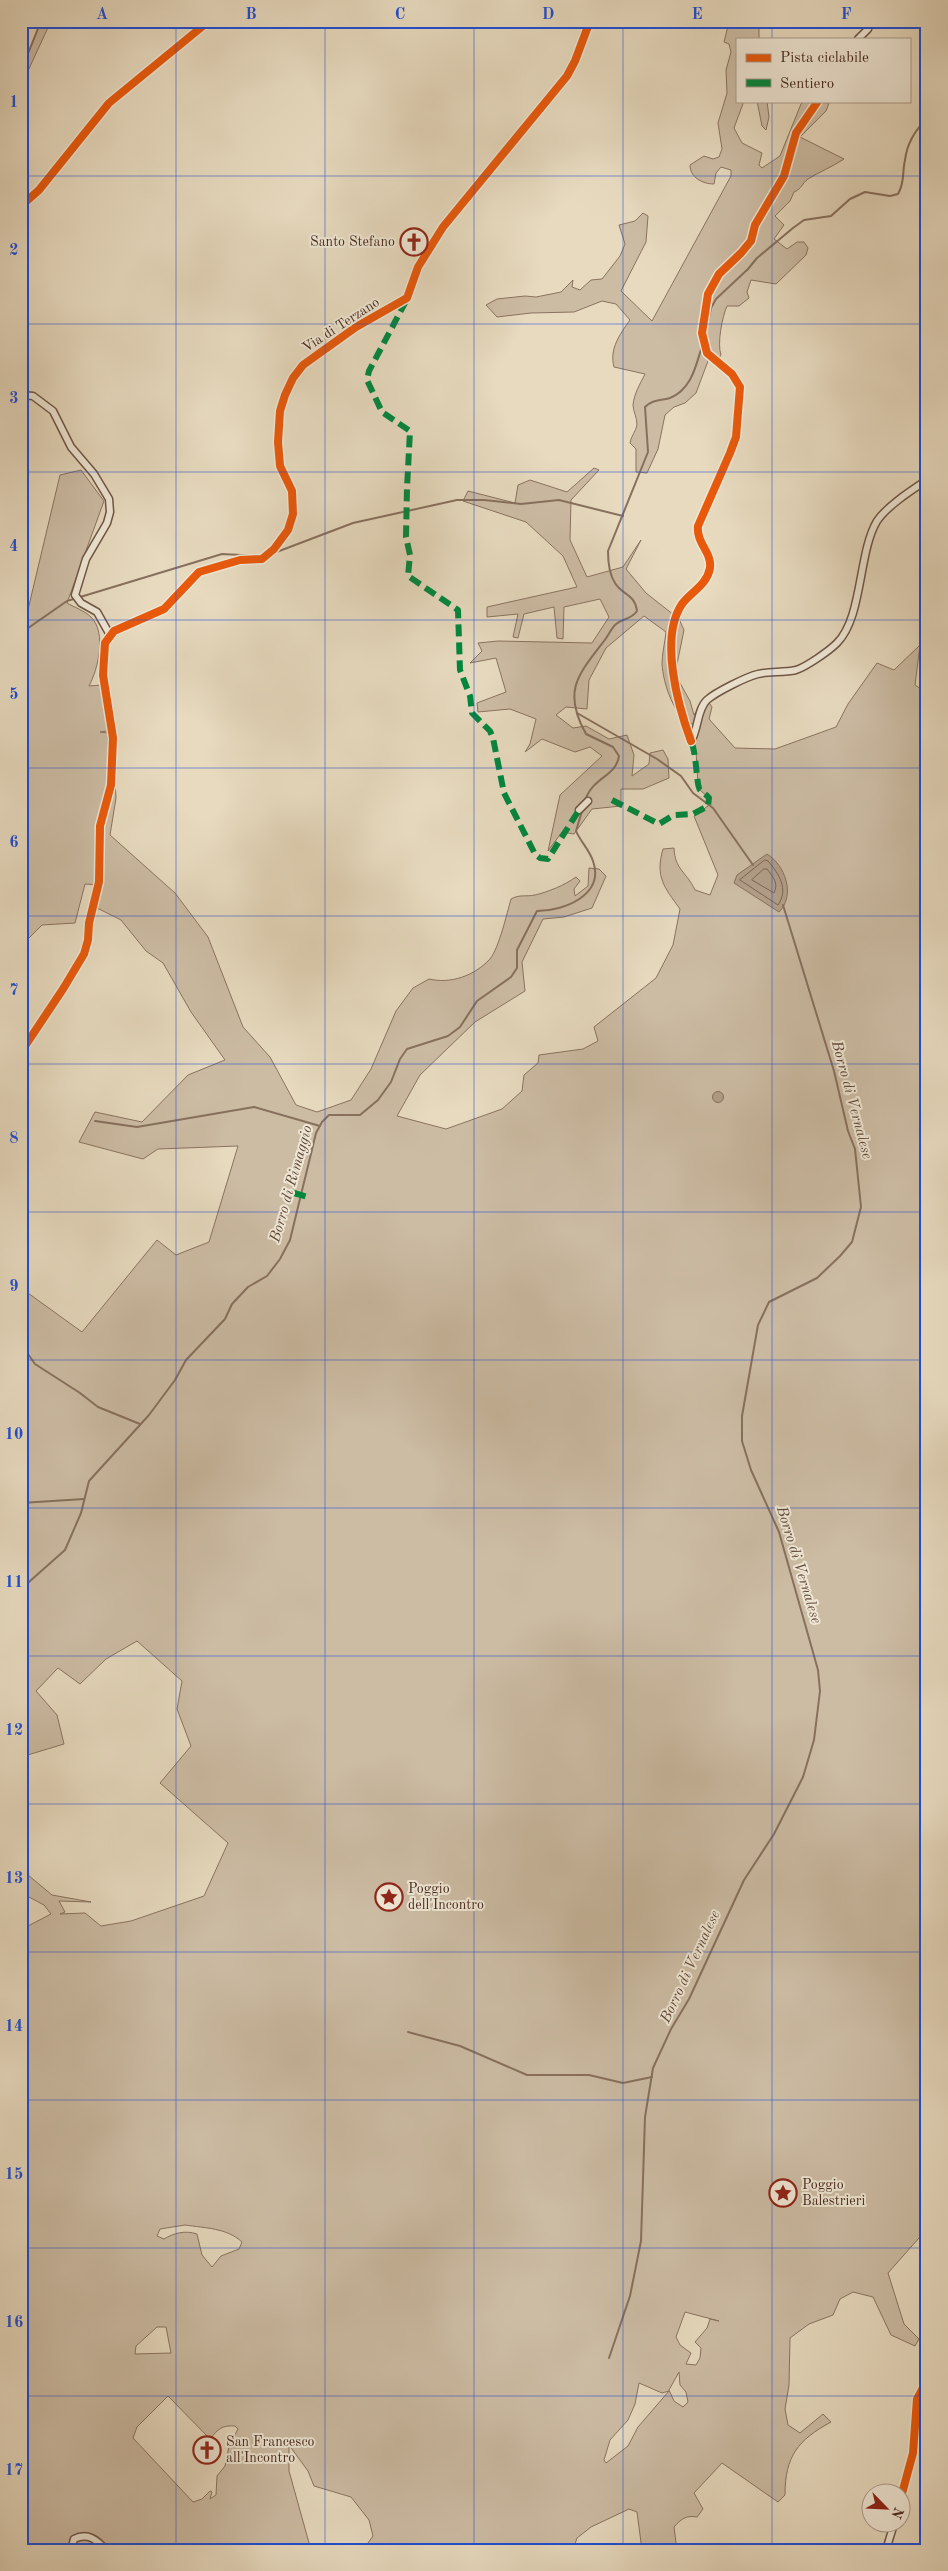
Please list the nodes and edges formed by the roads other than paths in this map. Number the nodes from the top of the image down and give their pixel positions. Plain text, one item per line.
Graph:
1 (210, 21) edge
2 (590, 21) edge
3 (871, 21) edge
4 (859, 38) edge
5 (817, 102) edge
6 (21, 206) edge
7 (21, 395) edge
8 (927, 480) edge
9 (110, 635) junction
10 (588, 801) dead end
11 (579, 810) dead end
12 (21, 1052) edge
13 (927, 2380) edge
14 (904, 2484) edge
15 (891, 2534) edge
16 (71, 2550) edge
17 (106, 2550) edge
18 (886, 2550) edge

1 - 6 street
2 - 9 street, Via di Terzano
3 - 4 street
5 - 8 street
7 - 9 street
9 - 12 street
10 - 11 street
13 - 14 street
15 - 18 street
16 - 17 street

